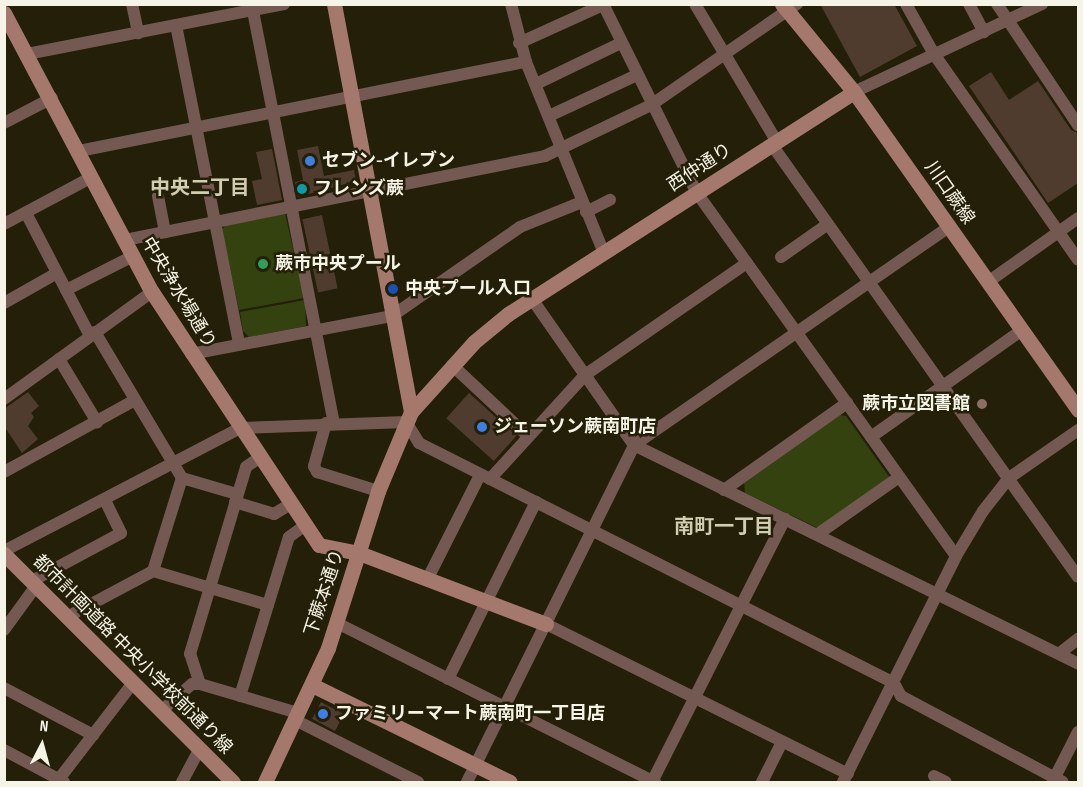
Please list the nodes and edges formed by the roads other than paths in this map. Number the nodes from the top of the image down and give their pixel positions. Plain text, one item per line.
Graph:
1 (132, 4) edge
2 (284, 4) edge
3 (334, 4) edge
4 (511, 4) edge
5 (695, 4) edge
6 (906, 4) edge
7 (969, 4) edge
8 (998, 4) edge
9 (1042, 4) edge
10 (603, 5) edge
11 (789, 7) edge
12 (253, 11) junction
13 (4, 13) edge
14 (1005, 22) junction
15 (176, 25) junction
16 (984, 32) junction
17 (138, 33) junction
18 (519, 43) junction
19 (621, 43) junction
20 (27, 54) junction
21 (934, 54) junction
22 (724, 58) junction
23 (526, 62) junction
24 (637, 75) junction
25 (536, 84) junction
26 (854, 92) junction
27 (351, 97) junction
28 (52, 98) junction
29 (651, 105) junction
30 (272, 112) junction
31 (549, 116) junction
32 (4, 123) edge
33 (1078, 125) edge
34 (196, 127) junction
35 (775, 143) junction
36 (562, 149) junction
37 (79, 151) junction
38 (92, 177) junction
39 (369, 192) junction
40 (697, 192) junction
41 (158, 196) dead end
42 (610, 200) dead end
43 (292, 207) junction
44 (584, 207) junction
45 (26, 213) junction
46 (1078, 218) edge
47 (5, 222) edge
48 (215, 222) junction
49 (828, 224) junction
50 (949, 227) junction
51 (165, 232) junction
52 (1059, 232) junction
53 (125, 240) junction
54 (604, 254) junction
55 (133, 256) junction
56 (781, 257) dead end
57 (1078, 260) edge
58 (747, 262) junction
59 (57, 273) junction
60 (870, 281) junction
61 (988, 282) junction
62 (66, 290) junction
63 (152, 292) junction
64 (532, 299) junction
65 (4, 303) edge
66 (392, 316) junction
67 (315, 330) junction
68 (1022, 330) junction
69 (795, 332) junction
70 (93, 334) junction
71 (239, 344) junction
72 (191, 354) junction
73 (59, 359) junction
74 (452, 365) junction
75 (585, 375) junction
76 (944, 386) junction
77 (4, 399) edge
78 (135, 400) junction
79 (847, 403) junction
80 (1078, 410) edge
81 (409, 417) junction
82 (97, 422) junction
83 (330, 423) junction
84 (240, 428) junction
85 (1078, 430) edge
86 (528, 436) junction
87 (871, 437) junction
88 (634, 446) junction
89 (259, 458) junction
90 (174, 462) junction
91 (4, 472) edge
92 (485, 477) junction
93 (899, 477) junction
94 (182, 478) junction
95 (1009, 478) junction
96 (724, 489) junction
97 (378, 492) junction
98 (236, 498) junction
99 (105, 500) junction
100 (536, 502) junction
101 (289, 505) junction
102 (785, 519) junction
103 (303, 527) junction
104 (592, 530) junction
105 (818, 534) junction
106 (4, 553) edge
107 (359, 553) junction
108 (956, 556) junction
109 (153, 571) junction
110 (1078, 577) edge
111 (428, 578) junction
112 (34, 584) junction
113 (209, 587) junction
114 (939, 592) junction
115 (488, 601) junction
116 (268, 605) junction
117 (741, 605) junction
118 (67, 617) junction
119 (337, 623) junction
120 (546, 624) junction
121 (4, 630) edge
122 (1078, 639) edge
123 (1060, 653) junction
124 (1078, 663) edge
125 (448, 679) junction
126 (133, 683) junction
127 (894, 683) junction
128 (200, 684) junction
129 (312, 685) junction
130 (6, 692) edge
131 (240, 696) junction
132 (694, 698) junction
133 (505, 708) junction
134 (161, 711) junction
135 (296, 717) junction
136 (1078, 732) edge
137 (93, 735) junction
138 (782, 742) junction
139 (4, 750) edge
140 (199, 750) junction
141 (476, 765) junction
142 (934, 776) dead end
143 (846, 778) edge
144 (1058, 780) edge
145 (62, 781) edge
146 (653, 782) edge
147 (182, 783) edge
148 (233, 783) edge
149 (265, 783) edge
150 (418, 783) edge
151 (467, 783) edge
152 (510, 783) edge
153 (762, 783) edge
154 (946, 783) edge

1 - 17 street
2 - 12 street
3 - 27 street
4 - 18 street
5 - 22 street
6 - 21 street
7 - 16 street
8 - 14 street
9 - 14 street, 西仲通り
10 - 18 street
10 - 19 street
11 - 22 street
11 - 26 street, 川口蕨線
12 - 15 street
12 - 30 street
13 - 20 street, 中央浄水場通り
14 - 16 street, 西仲通り
14 - 33 street
15 - 17 street
15 - 34 street
16 - 21 street, 西仲通り
17 - 20 street
18 - 23 street
19 - 24 street
19 - 25 street
20 - 28 street, 中央浄水場通り
21 - 26 street, 西仲通り
21 - 52 street
22 - 29 street
22 - 35 street
23 - 25 street
23 - 27 street
24 - 29 street
24 - 31 street
25 - 31 street
26 - 35 street, 西仲通り
26 - 50 street, 川口蕨線
27 - 30 street
27 - 39 street
28 - 32 street
28 - 37 street, 中央浄水場通り
29 - 36 street
29 - 40 street
30 - 34 street
30 - 43 street
31 - 36 street
34 - 37 street
34 - 48 street
35 - 40 street, 西仲通り
35 - 49 street
36 - 39 street
36 - 44 street
37 - 38 street, 中央浄水場通り
38 - 45 street
38 - 53 street, 中央浄水場通り
39 - 43 street
39 - 66 street
40 - 54 street, 西仲通り
40 - 58 street
41 - 51 street
42 - 44 street
43 - 48 street
43 - 67 street
44 - 54 street
44 - 66 street
45 - 47 street
45 - 59 street
46 - 52 street
48 - 51 street
48 - 71 street
49 - 56 street
49 - 60 street
50 - 60 street
50 - 61 street, 川口蕨線
51 - 53 street
52 - 57 street
52 - 61 street
53 - 55 street, 中央浄水場通り
54 - 64 street, 西仲通り
55 - 62 street
55 - 63 street, 中央浄水場通り
58 - 69 street
58 - 75 street
59 - 62 street
59 - 65 street
60 - 69 street
60 - 76 street
61 - 68 street, 川口蕨線
62 - 70 street
63 - 70 street
63 - 72 street, 中央浄水場通り
64 - 74 street, 西仲通り
64 - 75 street
66 - 67 street
66 - 81 street
67 - 71 street
67 - 83 street
68 - 76 street
68 - 80 street, 川口蕨線
69 - 79 street
69 - 88 street
70 - 73 street
70 - 78 street
71 - 72 street
72 - 84 street, 中央浄水場通り
73 - 77 street
73 - 82 street
74 - 81 street, 西仲通り
74 - 86 street
75 - 86 street
75 - 88 street
76 - 87 street
76 - 95 street
78 - 82 street
78 - 90 street
79 - 87 street
79 - 96 street
81 - 83 street
81 - 92 street
81 - 97 street, 下蕨本通り
82 - 91 street
83 - 84 street
83 - 97 street
84 - 89 street, 中央浄水場通り
84 - 90 street
85 - 95 street
86 - 92 street
87 - 93 street
88 - 96 street
88 - 104 street
89 - 98 street
89 - 101 street, 中央浄水場通り
90 - 94 street
90 - 99 street
92 - 100 street
92 - 111 street
93 - 105 street
93 - 108 street
94 - 98 street
94 - 109 street
95 - 108 street
95 - 110 street
96 - 102 street
97 - 107 street, 下蕨本通り
98 - 101 street
98 - 113 street
99 - 106 street
99 - 112 street
100 - 104 street
100 - 115 street
101 - 103 street, 中央浄水場通り
102 - 105 street
102 - 117 street
103 - 107 street, 中央浄水場通り
103 - 116 street
104 - 117 street
104 - 120 street
105 - 114 street
106 - 112 street, 都市計画道路 中央小学校前通り線
107 - 111 street, 中央浄水場通り
107 - 119 street, 下蕨本通り
108 - 114 street
109 - 113 street
109 - 118 street
111 - 115 street, 中央浄水場通り
112 - 118 street, 都市計画道路 中央小学校前通り線
112 - 121 street
113 - 116 street
113 - 128 street
114 - 123 street
114 - 127 street
115 - 120 street, 中央浄水場通り
115 - 125 street
116 - 131 street
117 - 127 street
117 - 132 street
118 - 126 street, 都市計画道路 中央小学校前通り線
119 - 125 street
119 - 129 street, 下蕨本通り
120 - 132 street
120 - 133 street
122 - 123 street
123 - 124 street
125 - 133 street
126 - 134 street, 都市計画道路 中央小学校前通り線
126 - 137 street
127 - 143 street
127 - 144 street
128 - 131 street
128 - 134 street
129 - 135 street, 下蕨本通り
129 - 141 street
130 - 137 street
131 - 135 street
132 - 138 street
132 - 146 street
133 - 141 street
133 - 146 street
134 - 140 street, 都市計画道路 中央小学校前通り線
135 - 149 street, 下蕨本通り
135 - 150 street
136 - 144 street
137 - 145 street
138 - 143 street
138 - 153 street
139 - 145 street
140 - 147 street
140 - 148 street, 都市計画道路 中央小学校前通り線
141 - 151 street
141 - 152 street
142 - 154 street

